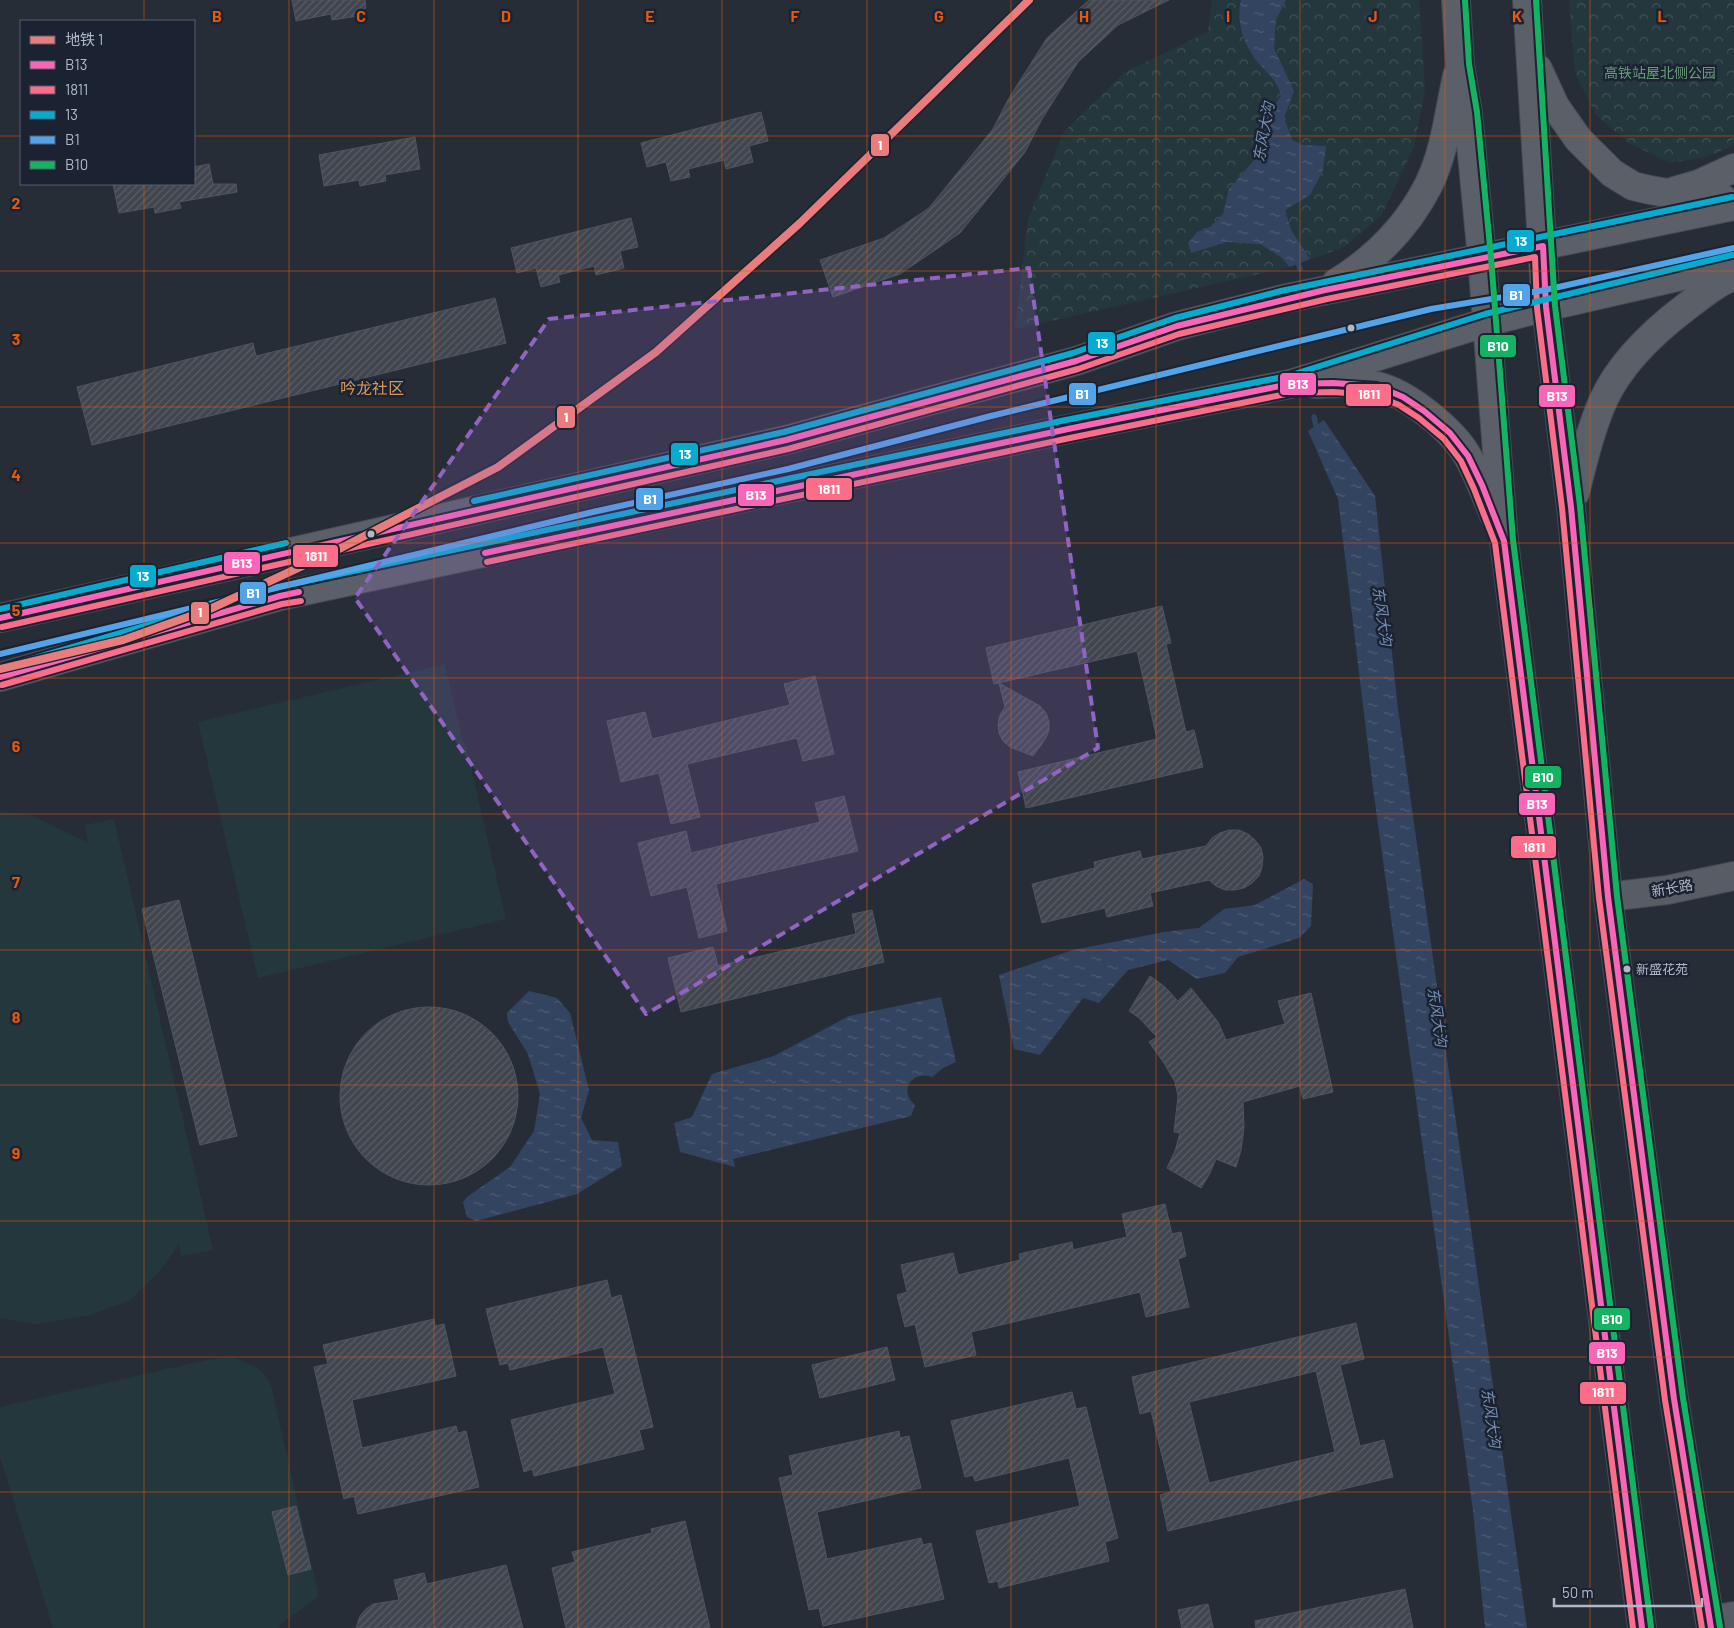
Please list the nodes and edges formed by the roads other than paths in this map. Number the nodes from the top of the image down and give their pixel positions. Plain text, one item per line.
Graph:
1 (1456, 0) edge
2 (1527, 0) edge
3 (1530, 53) junction
4 (1460, 65) junction
5 (1734, 168) edge
6 (1650, 190) junction
7 (1734, 199) edge
8 (1734, 206) edge
9 (1543, 246) junction
10 (1482, 258) junction
11 (1730, 275) edge
12 (1322, 290) junction
13 (1546, 307) junction
14 (1487, 322) junction
15 (1333, 377) junction
16 (1571, 507) junction
17 (1504, 541) junction
18 (0, 618) edge
19 (0, 677) edge
20 (1734, 876) edge
21 (1608, 898) junction
22 (1718, 1621) edge
23 (1642, 1628) edge

1 - 4 main road
2 - 3 main road
3 - 6 main road
3 - 9 main road
4 - 10 main road
4 - 12 main road
5 - 6 main road
6 - 7 main road
8 - 9 main road
9 - 10 main road
9 - 13 main road
10 - 12 main road
10 - 14 main road
11 - 13 main road
11 - 16 main road
12 - 18 main road
13 - 14 main road
13 - 16 main road
14 - 15 main road
14 - 17 main road
15 - 17 main road
15 - 19 main road
16 - 21 main road
17 - 23 main road
20 - 21 street, 新长路
21 - 22 main road

